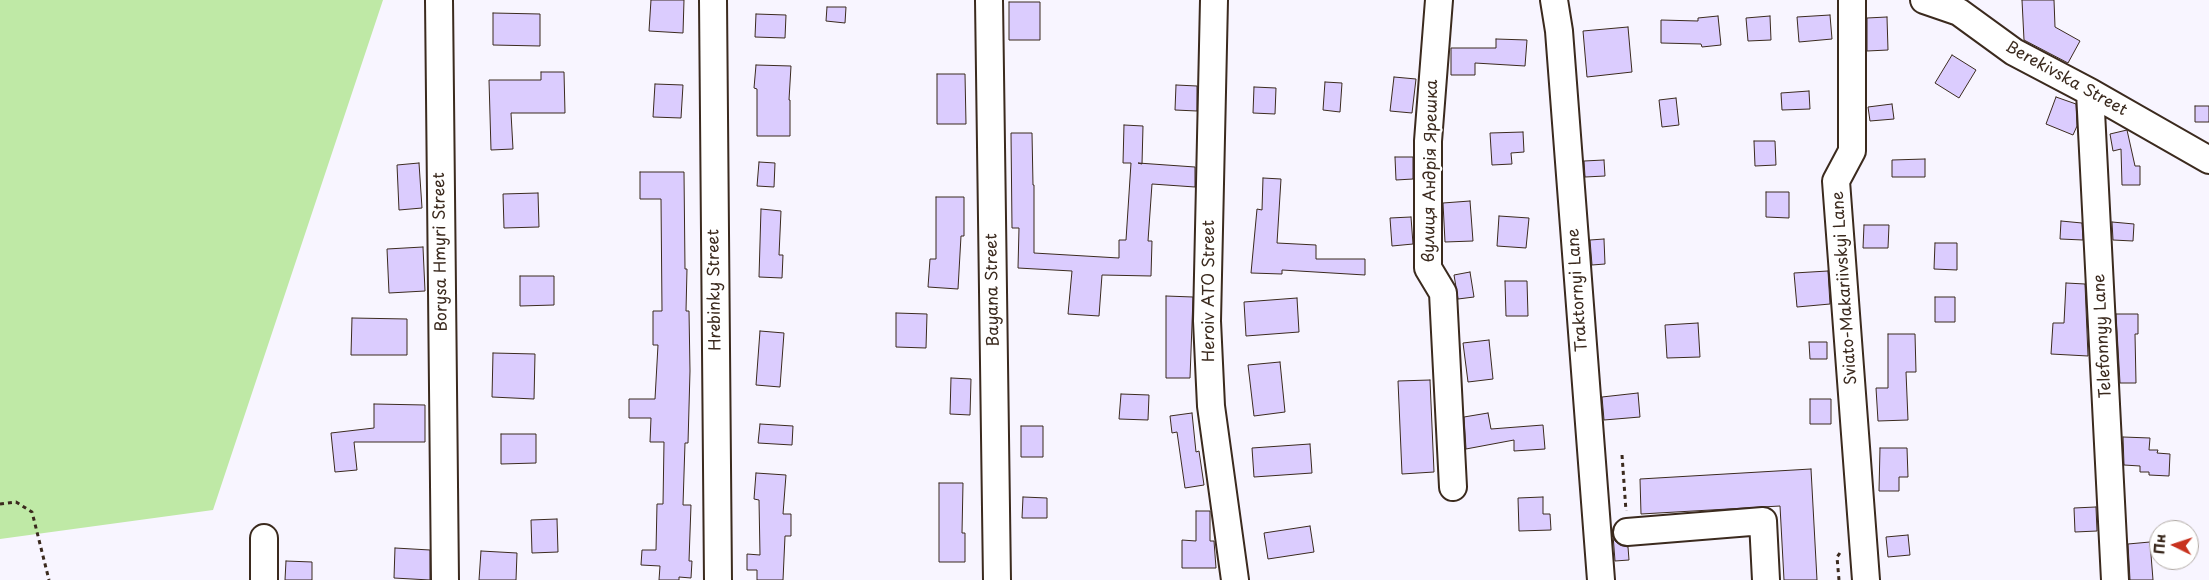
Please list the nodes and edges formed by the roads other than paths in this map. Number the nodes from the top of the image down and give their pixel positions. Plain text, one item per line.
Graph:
1 (439, 0) edge
2 (713, 0) edge
3 (989, 0) edge
4 (1214, 0) edge
5 (1439, 0) edge
6 (1554, 0) edge
7 (1852, 0) edge
8 (1924, 0) edge
9 (1965, 6) edge
10 (2090, 92) junction
11 (2209, 160) edge
12 (1453, 487) dead end
13 (1627, 532) road end
14 (264, 538) dead end
15 (264, 580) edge
16 (445, 580) edge
17 (718, 580) edge
18 (997, 580) edge
19 (1235, 580) edge
20 (1600, 580) edge
21 (1766, 580) edge
22 (1866, 580) edge
23 (2116, 580) edge

1 - 16 street, Borysa Hmyri Street
2 - 17 street, Hrebinky Street
3 - 18 street, Bayana Street
4 - 19 street, Heroiv ATO Street
5 - 12 street, вулиця Андрія Ярешка
6 - 20 street, Traktornyi Lane
7 - 22 street, Sviato-Makariivskyi Lane
8 - 9 street, Berekivska Street
9 - 10 street, Berekivska Street
10 - 11 street, Berekivska Street
10 - 23 street, Telefonnyy Lane
13 - 21 street
14 - 15 street

